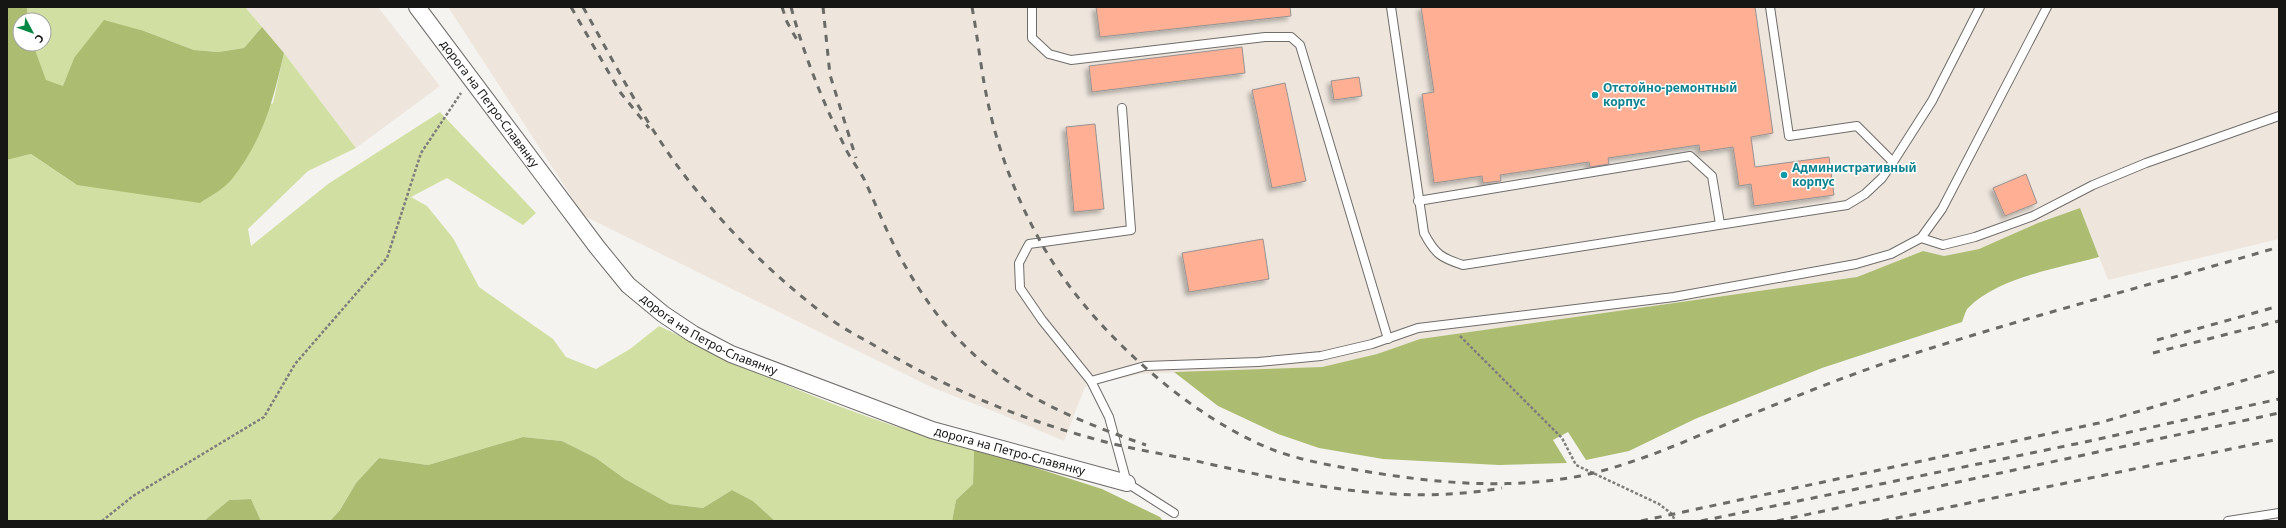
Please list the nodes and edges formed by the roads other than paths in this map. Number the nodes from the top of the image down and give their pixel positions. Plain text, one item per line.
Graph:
1 (417, 7) edge
2 (1032, 7) edge
3 (1391, 7) edge
4 (1770, 7) edge
5 (1980, 7) edge
6 (2047, 7) edge
7 (1122, 108) dead end
8 (2279, 116) edge
9 (1892, 162) junction
10 (1418, 201) junction
11 (1720, 224) junction
12 (1921, 238) junction
13 (1388, 338) junction
14 (1091, 381) junction
15 (1127, 483) junction
16 (1174, 513) dead end
17 (2279, 513) edge
18 (2228, 521) edge

1 - 15 street, дорога на Петро-Славянку
2 - 13 lane
3 - 10 lane
4 - 9 lane
5 - 9 lane
6 - 12 lane
7 - 14 lane
8 - 12 lane
9 - 11 lane
10 - 11 lane
10 - 11 lane
12 - 13 lane
13 - 14 lane
14 - 15 lane
15 - 16 lane
17 - 18 lane

